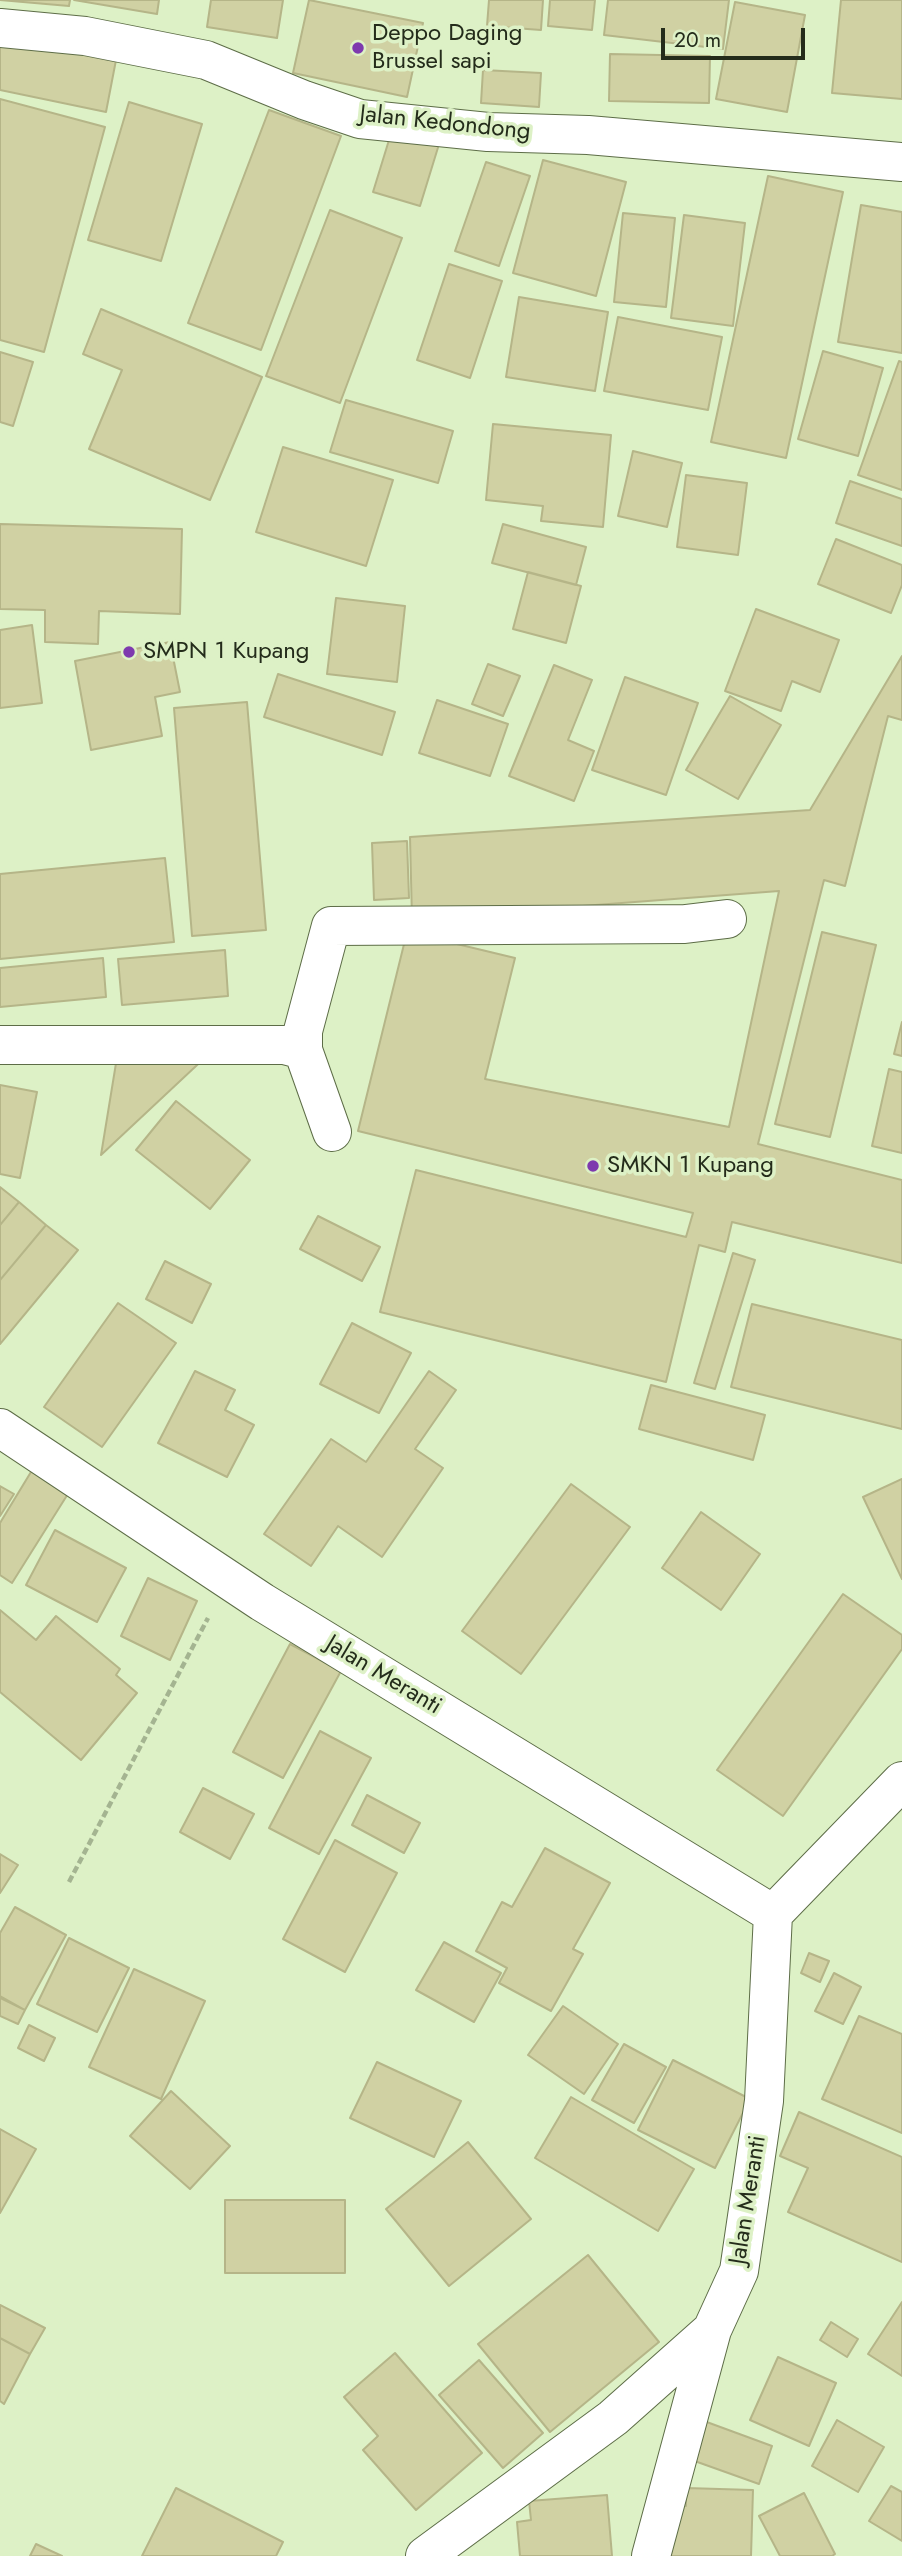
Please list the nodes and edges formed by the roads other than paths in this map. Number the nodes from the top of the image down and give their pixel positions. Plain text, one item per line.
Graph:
1 (0, 28) edge
2 (902, 162) edge
3 (727, 919) dead end
4 (0, 1045) edge
5 (303, 1050) junction
6 (332, 1132) dead end
7 (0, 1428) edge
8 (902, 1781) edge
9 (773, 1914) junction
10 (712, 2330) junction
11 (425, 2556) edge
12 (650, 2556) edge

1 - 2 street, Jalan Kedondong
3 - 5 street
4 - 5 street
5 - 6 street
7 - 9 street, Jalan Meranti
8 - 9 street
9 - 10 street, Jalan Meranti
10 - 11 street
10 - 12 street, Jalan Meranti

